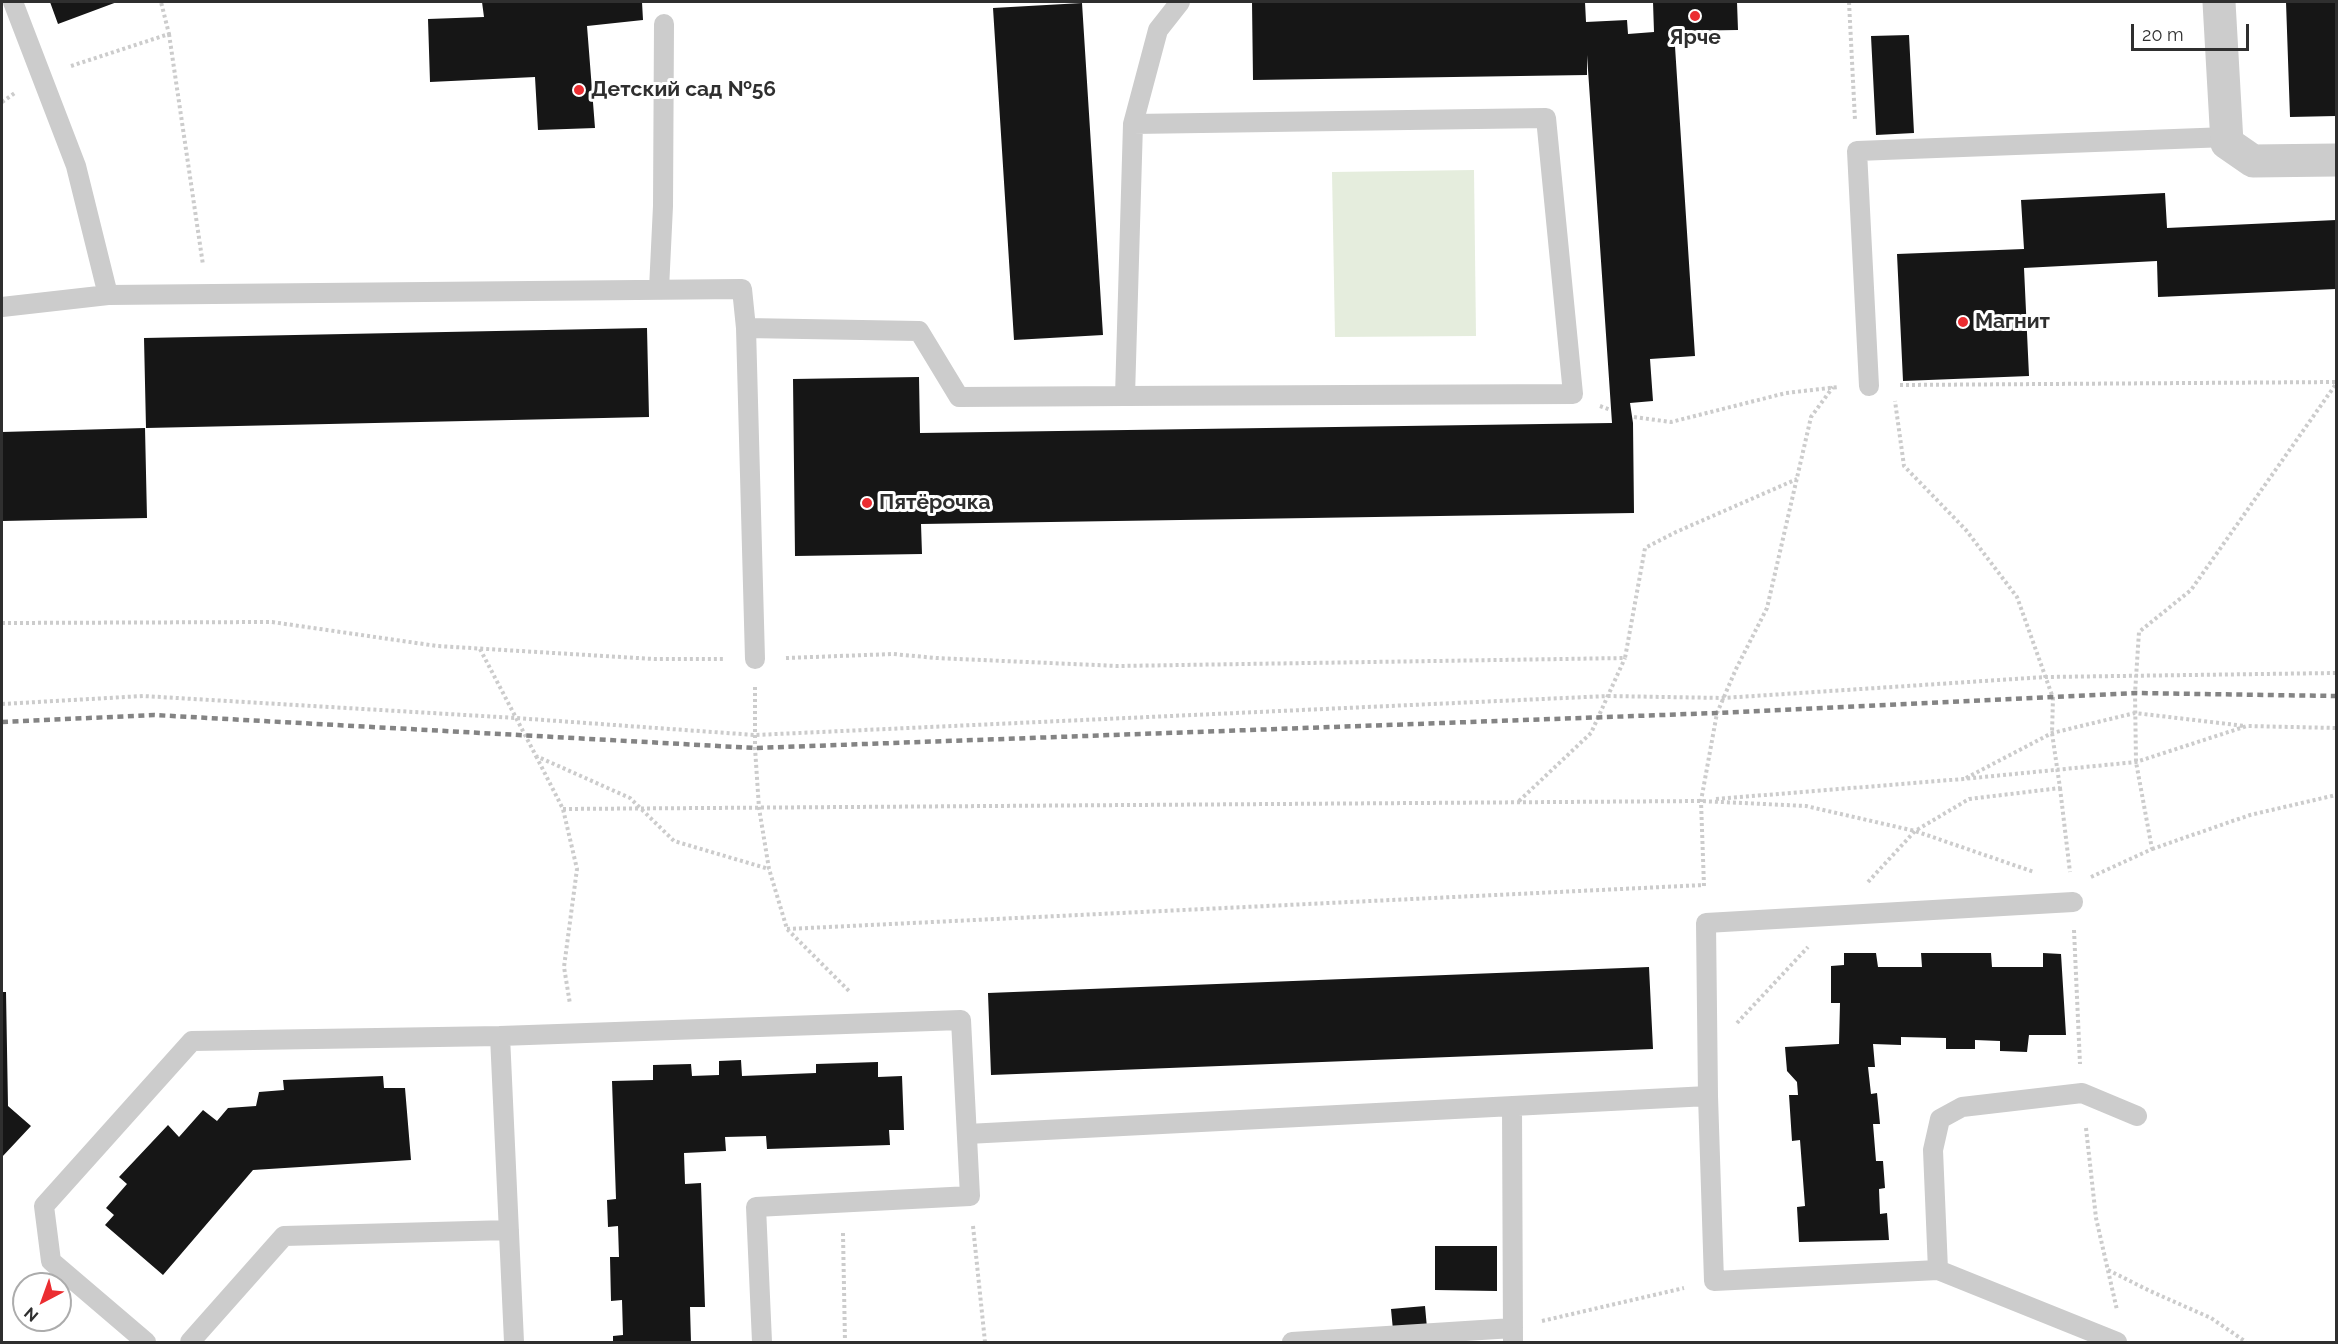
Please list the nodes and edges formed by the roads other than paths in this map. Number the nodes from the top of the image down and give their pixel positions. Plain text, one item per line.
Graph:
1 (13, 2) edge
2 (1180, 2) edge
3 (2219, 2) edge
4 (664, 24) dead end
5 (1133, 124) junction
6 (2227, 137) junction
7 (2337, 160) edge
8 (659, 289) junction
9 (108, 295) junction
10 (2, 307) edge
11 (746, 328) junction
12 (1869, 386) road end
13 (1125, 396) junction
14 (755, 659) road end
15 (2073, 902) dead end
16 (500, 1035) junction
17 (1708, 1096) junction
18 (1512, 1106) junction
19 (2137, 1116) dead end
20 (967, 1134) junction
21 (509, 1230) junction
22 (1938, 1270) junction
23 (1513, 1335) edge
24 (146, 1342) edge
25 (190, 1342) edge
26 (514, 1342) edge
27 (762, 1342) edge
28 (1292, 1342) edge
29 (2117, 1342) edge

1 - 9 lane
2 - 5 lane
3 - 6 street
4 - 8 lane
5 - 13 lane
5 - 13 lane
6 - 7 street
6 - 12 lane
8 - 9 lane
8 - 11 lane
9 - 10 lane
11 - 13 lane
11 - 14 lane
15 - 17 lane
16 - 20 lane
16 - 21 lane
16 - 24 lane
17 - 18 lane
17 - 22 lane
18 - 20 lane
18 - 23 lane
19 - 22 lane
20 - 27 lane
21 - 25 lane
21 - 26 lane
22 - 29 lane
23 - 28 lane

